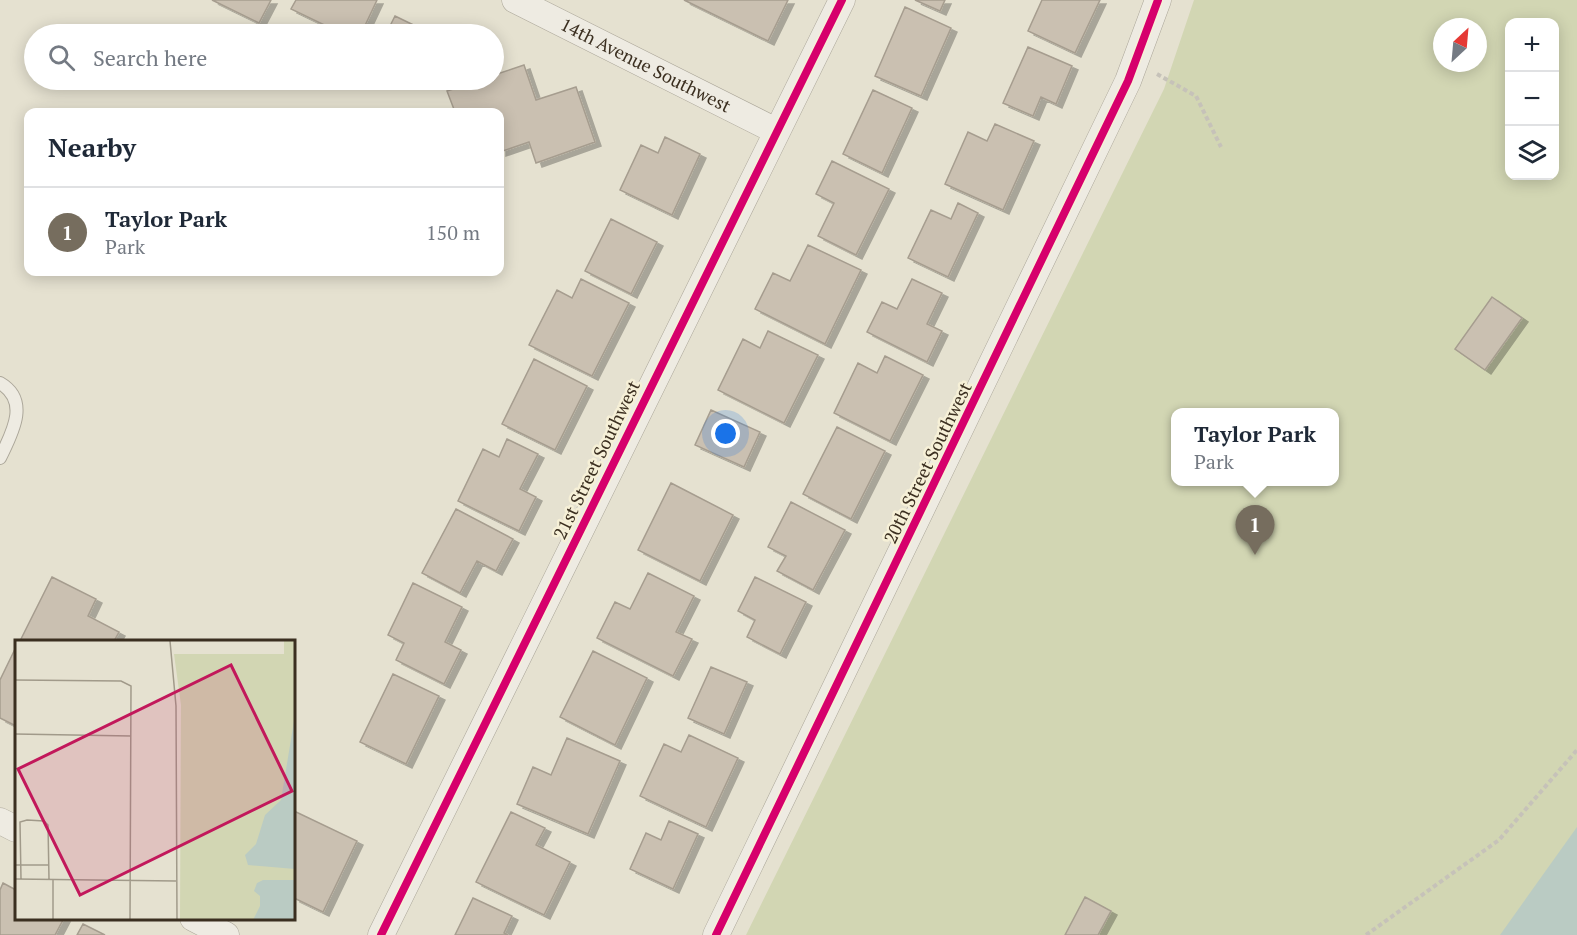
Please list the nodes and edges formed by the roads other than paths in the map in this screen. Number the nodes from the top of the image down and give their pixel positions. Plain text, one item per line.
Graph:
1 (515, 0) edge
2 (842, 0) edge
3 (1158, 0) edge
4 (776, 131) junction
5 (0, 383) edge
6 (0, 458) edge
7 (0, 821) edge
8 (15, 828) edge
9 (197, 920) edge
10 (226, 935) edge
11 (381, 935) edge
12 (716, 935) edge

1 - 4 street, 14th Avenue Southwest
2 - 4 street, 21st Street Southwest
3 - 12 street, 20th Street Southwest
4 - 11 street, 21st Street Southwest
5 - 6 lane
7 - 8 street
9 - 10 street

